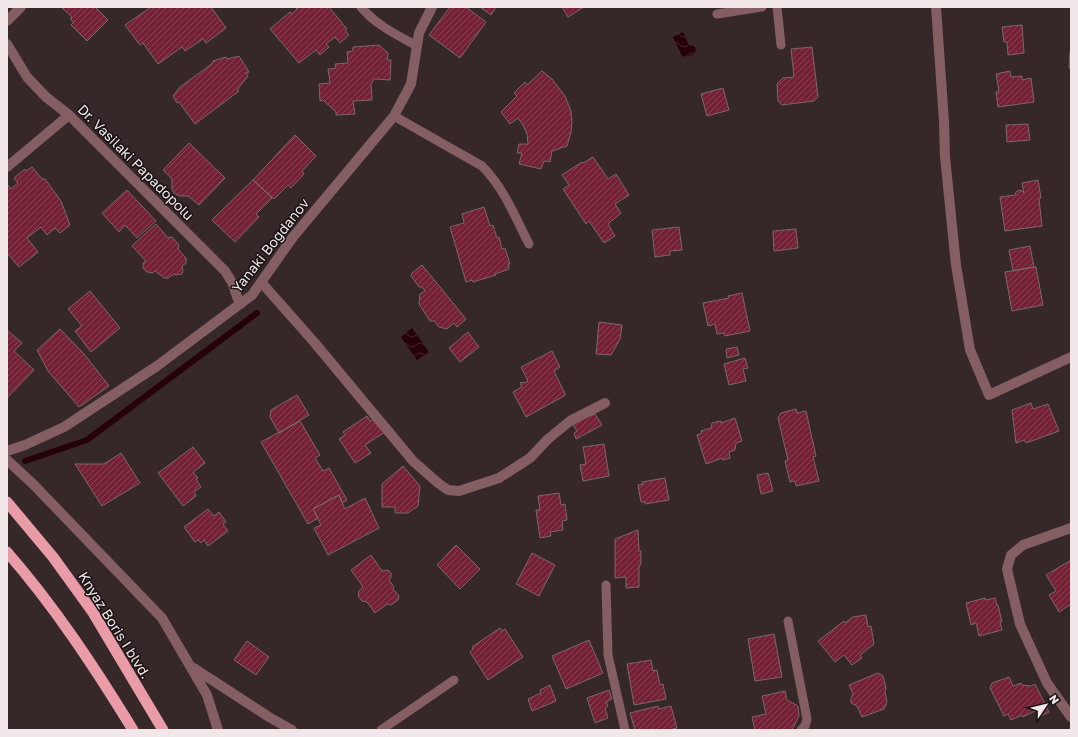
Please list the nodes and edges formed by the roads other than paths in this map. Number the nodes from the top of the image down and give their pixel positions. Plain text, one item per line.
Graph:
1 (20, 7) edge
2 (361, 7) edge
3 (432, 7) edge
4 (762, 7) edge
5 (777, 7) edge
6 (936, 7) edge
7 (717, 14) dead end
8 (7, 21) edge
9 (7, 44) edge
10 (781, 45) dead end
11 (417, 46) junction
12 (69, 115) junction
13 (394, 116) junction
14 (7, 167) edge
15 (529, 244) dead end
16 (261, 282) junction
17 (241, 304) junction
18 (1071, 357) edge
19 (605, 403) dead end
20 (7, 451) edge
21 (7, 460) edge
22 (7, 502) edge
23 (1071, 528) edge
24 (7, 552) edge
25 (606, 585) dead end
26 (788, 621) dead end
27 (191, 666) junction
28 (454, 680) dead end
29 (1071, 717) edge
30 (134, 730) edge
31 (164, 730) edge
32 (218, 730) edge
33 (292, 730) edge
34 (381, 730) edge
35 (624, 730) edge
36 (800, 730) edge

1 - 8 street
2 - 11 lane
3 - 11 street, Yanaki Bogdanov
4 - 7 lane
5 - 10 lane
6 - 18 street
9 - 12 street, Dr. Vasilaki Papadopolu
11 - 13 street, Yanaki Bogdanov
12 - 14 street
12 - 17 street, Dr. Vasilaki Papadopolu
13 - 15 lane
13 - 16 street, Yanaki Bogdanov
16 - 17 street, Yanaki Bogdanov
16 - 19 street
17 - 20 street, Yanaki Bogdanov
21 - 27 street
22 - 31 highway, Knyaz Boris I blvd.
23 - 29 street
24 - 30 highway
25 - 35 lane
26 - 36 lane
27 - 32 street
27 - 33 street
28 - 34 lane

